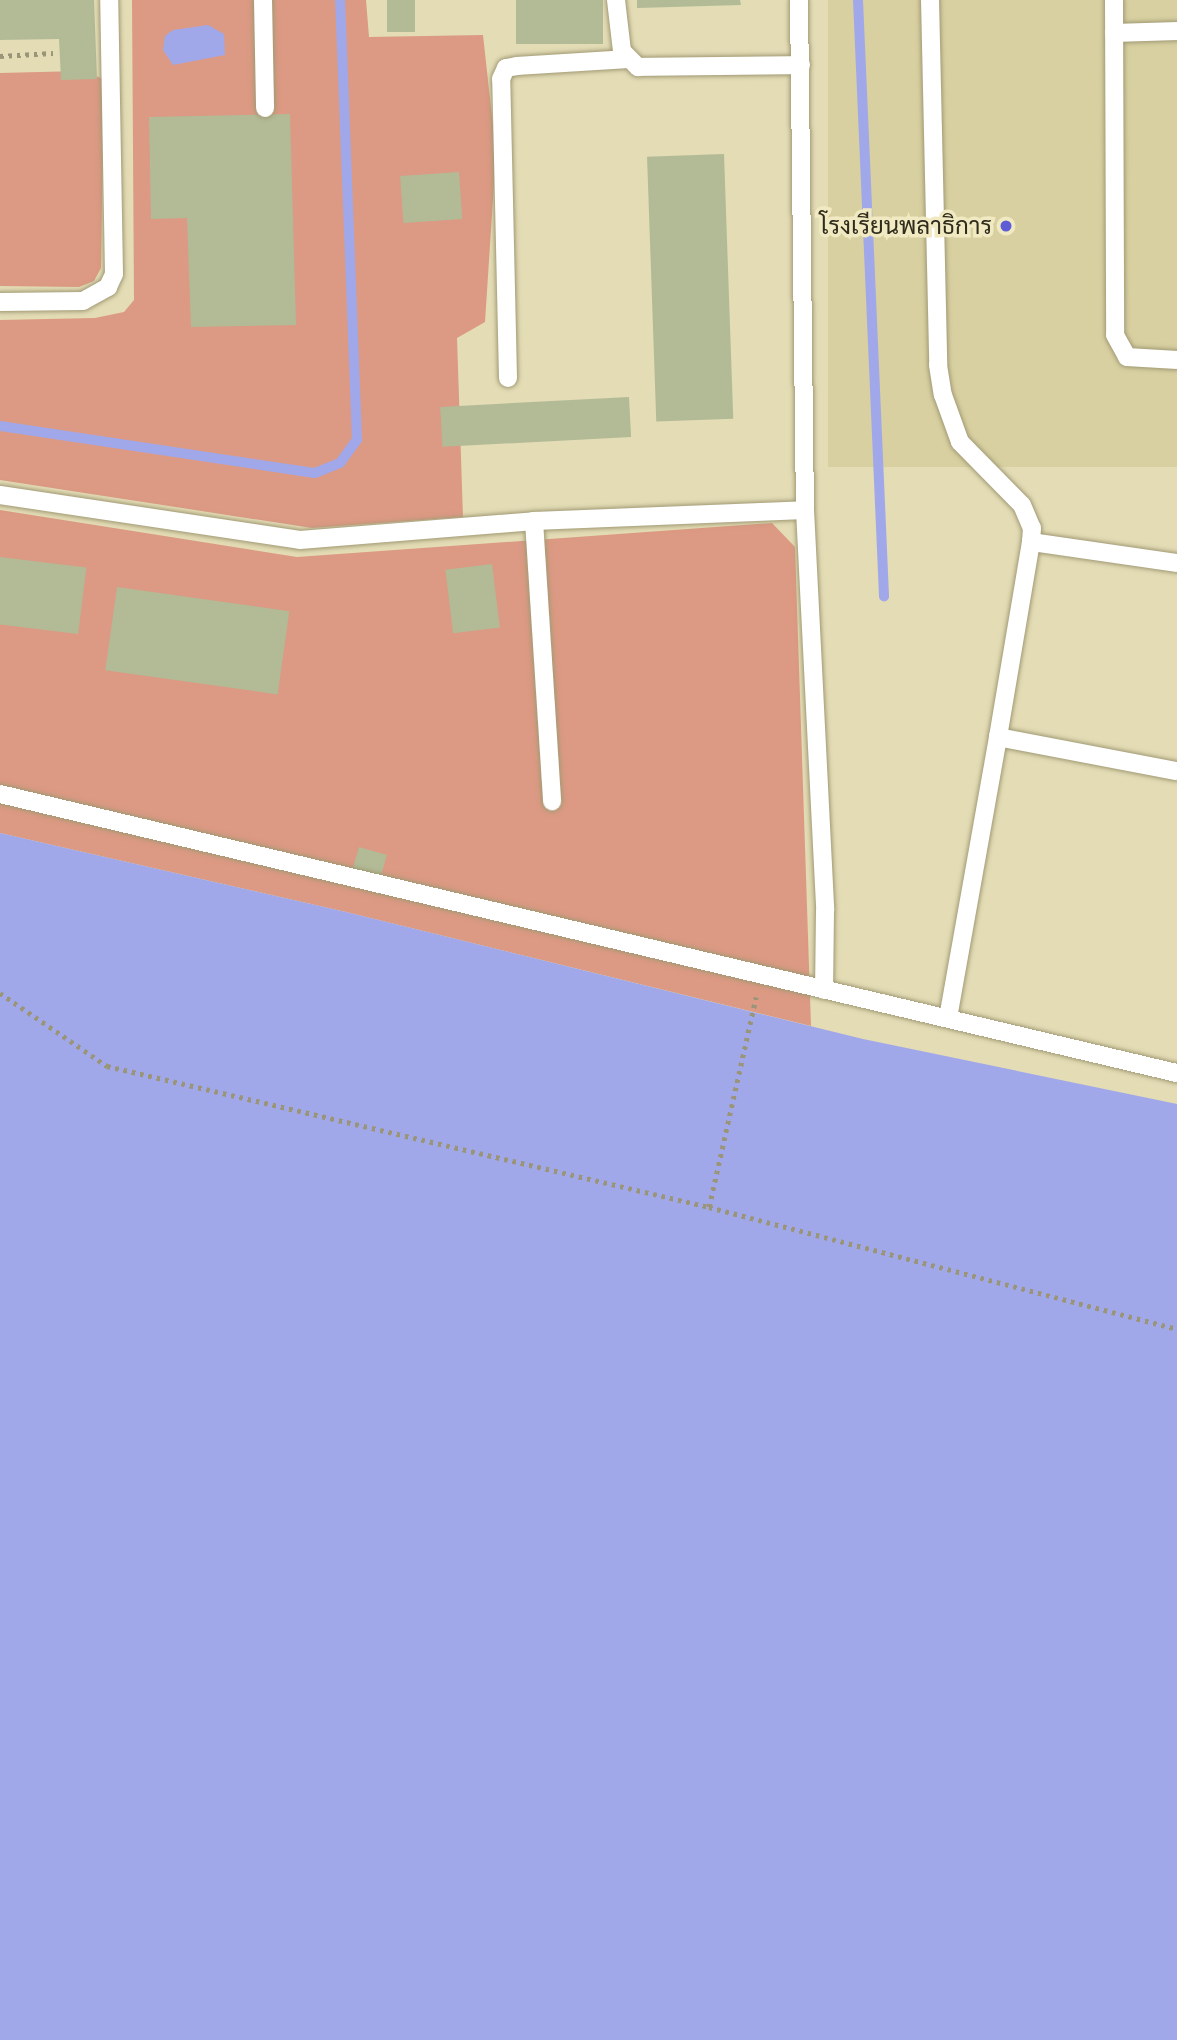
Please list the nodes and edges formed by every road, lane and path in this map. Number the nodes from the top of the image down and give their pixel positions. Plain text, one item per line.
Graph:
1 (109, 0) edge
2 (116, 0) edge
3 (263, 0) edge
4 (616, 0) edge
5 (799, 0) edge
6 (930, 0) edge
7 (1114, 0) edge
8 (1177, 31) edge
9 (1114, 33) junction
10 (53, 53) dead end
11 (0, 56) edge
12 (628, 59) junction
13 (801, 65) junction
14 (265, 108) dead end
15 (0, 302) edge
16 (1177, 360) edge
17 (508, 379) dead end
18 (0, 495) edge
19 (805, 510) junction
20 (534, 521) junction
21 (1031, 541) junction
22 (1177, 563) edge
23 (998, 737) junction
24 (1177, 771) edge
25 (0, 794) edge
26 (552, 800) dead end
27 (764, 976) junction
28 (824, 990) junction
29 (0, 993) edge
30 (948, 1018) junction
31 (1177, 1073) edge
32 (709, 1207) junction
33 (1177, 1329) edge

1 - 2 lane
1 - 15 lane
3 - 14 lane
4 - 12 lane
5 - 13 lane
6 - 21 lane
7 - 9 lane
8 - 9 lane
9 - 16 lane
10 - 11 path
12 - 13 lane
12 - 17 lane
13 - 19 lane
18 - 20 lane
19 - 20 lane
19 - 28 lane
20 - 26 lane
21 - 22 lane
21 - 23 lane
23 - 24 lane
23 - 30 lane
25 - 27 lane
27 - 28 lane
27 - 32 path
28 - 30 lane
29 - 32 path
30 - 31 lane
32 - 33 path

